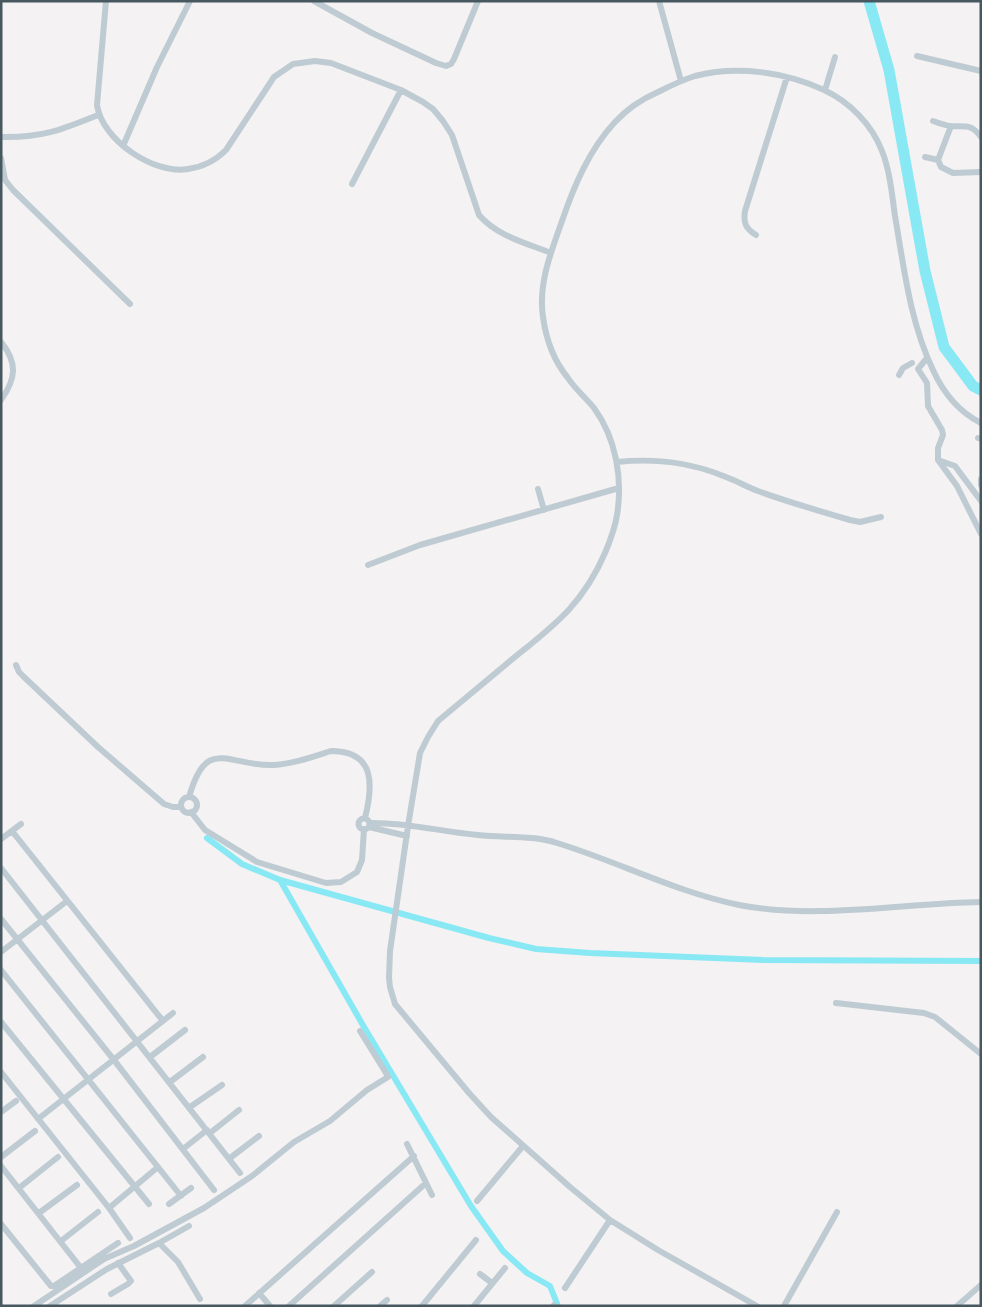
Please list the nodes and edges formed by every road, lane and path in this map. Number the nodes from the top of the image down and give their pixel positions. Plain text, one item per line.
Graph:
1 (106, 1) edge
2 (190, 1) edge
3 (314, 1) edge
4 (478, 1) edge
5 (659, 1) edge
6 (917, 56) dead end
7 (835, 57) dead end
8 (981, 71) edge
9 (787, 77) junction
10 (681, 81) junction
11 (401, 90) junction
12 (825, 90) junction
13 (98, 115) junction
14 (933, 121) dead end
15 (951, 126) junction
16 (981, 136) edge
17 (1, 137) edge
18 (123, 146) junction
19 (925, 157) dead end
20 (1, 158) edge
21 (938, 160) junction
22 (981, 172) edge
23 (352, 184) dead end
24 (756, 235) dead end
25 (551, 253) junction
26 (130, 304) dead end
27 (1, 342) edge
28 (927, 358) junction
29 (912, 363) dead end
30 (899, 375) dead end
31 (1, 400) edge
32 (981, 424) edge
33 (938, 460) junction
34 (617, 462) junction
35 (981, 479) edge
36 (981, 485) edge
37 (619, 488) junction
38 (538, 489) dead end
39 (981, 500) edge
40 (544, 510) junction
41 (881, 518) dead end
42 (981, 534) edge
43 (368, 565) dead end
44 (16, 664) dead end
45 (189, 797) junction
46 (181, 806) junction
47 (191, 812) junction
48 (21, 824) dead end
49 (367, 824) junction
50 (408, 826) junction
51 (386, 828) junction
52 (12, 831) junction
53 (406, 836) junction
54 (1, 839) edge
55 (1, 868) edge
56 (67, 901) junction
57 (981, 902) edge
58 (1, 919) edge
59 (43, 919) junction
60 (17, 939) junction
61 (1, 952) edge
62 (1, 970) edge
63 (836, 1003) dead end
64 (173, 1013) dead end
65 (163, 1021) junction
66 (1, 1022) edge
67 (185, 1030) dead end
68 (360, 1030) dead end
69 (138, 1040) junction
70 (981, 1054) edge
71 (150, 1057) junction
72 (203, 1057) dead end
73 (114, 1060) junction
74 (1, 1072) edge
75 (88, 1080) junction
76 (170, 1082) junction
77 (222, 1085) dead end
78 (63, 1100) junction
79 (16, 1101) dead end
80 (190, 1107) junction
81 (239, 1110) dead end
82 (1, 1112) edge
83 (38, 1119) junction
84 (36, 1131) dead end
85 (209, 1132) junction
86 (259, 1136) dead end
87 (407, 1144) dead end
88 (523, 1146) junction
89 (183, 1149) junction
90 (414, 1156) junction
91 (1, 1157) edge
92 (58, 1157) dead end
93 (230, 1158) junction
94 (1, 1166) edge
95 (158, 1168) junction
96 (240, 1174) dead end
97 (426, 1183) junction
98 (77, 1185) dead end
99 (134, 1186) junction
100 (19, 1188) junction
101 (191, 1188) dead end
102 (214, 1190) dead end
103 (432, 1195) dead end
104 (181, 1196) junction
105 (477, 1201) dead end
106 (149, 1204) dead end
107 (169, 1204) dead end
108 (108, 1208) junction
109 (98, 1212) dead end
110 (837, 1212) dead end
111 (39, 1213) junction
112 (610, 1220) junction
113 (1, 1224) edge
114 (189, 1226) dead end
115 (130, 1238) dead end
116 (476, 1240) dead end
117 (61, 1241) junction
118 (118, 1243) dead end
119 (159, 1243) junction
120 (118, 1263) junction
121 (81, 1268) junction
122 (504, 1268) dead end
123 (372, 1272) dead end
124 (480, 1274) dead end
125 (492, 1283) junction
126 (981, 1285) edge
127 (565, 1288) dead end
128 (111, 1294) dead end
129 (259, 1294) junction
130 (200, 1299) dead end
131 (387, 1300) dead end
132 (34, 1306) edge
133 (50, 1306) edge
134 (245, 1306) edge
135 (270, 1306) edge
136 (289, 1306) edge
137 (334, 1306) edge
138 (380, 1306) edge
139 (422, 1306) edge
140 (474, 1306) edge
141 (757, 1306) edge
142 (784, 1306) edge
143 (957, 1306) edge

1 - 13 street
2 - 18 street
3 - 4 street
5 - 10 street
6 - 8 street
7 - 12 street
9 - 10 street
9 - 12 street
9 - 24 street
10 - 25 street
11 - 18 street
11 - 23 street
11 - 25 street
12 - 28 street
13 - 17 street
13 - 18 street
14 - 15 street
15 - 16 street
15 - 21 street
19 - 21 street
20 - 26 street
21 - 22 street
25 - 34 street
27 - 31 street
28 - 32 street
28 - 33 street
29 - 30 street
33 - 39 street
33 - 42 street
34 - 37 street
34 - 41 street
35 - 36 street
37 - 40 street
37 - 50 street
38 - 40 street
40 - 43 street
44 - 46 street
45 - 46 street
45 - 47 street
45 - 49 street
46 - 47 street
47 - 49 street
48 - 52 street
49 - 51 street
50 - 51 street
50 - 53 street
50 - 57 street
51 - 53 street
52 - 54 street
52 - 56 street
53 - 88 street
55 - 59 street
56 - 59 street
56 - 65 street
58 - 60 street
59 - 60 street
59 - 69 street
60 - 61 street
60 - 73 street
62 - 75 street
63 - 70 street
64 - 65 street
65 - 69 street
66 - 78 street
67 - 71 street
68 - 132 street
69 - 71 street
69 - 73 street
71 - 76 street
72 - 76 street
73 - 75 street
73 - 89 street
74 - 83 street
75 - 78 street
75 - 95 street
76 - 80 street
77 - 80 street
78 - 83 street
78 - 99 street
79 - 82 street
80 - 85 street
81 - 85 street
83 - 108 street
84 - 91 street
85 - 89 street
85 - 93 street
86 - 93 street
87 - 90 street
88 - 105 street
88 - 112 street
89 - 102 street
90 - 97 street
90 - 129 street
92 - 100 street
93 - 96 street
94 - 100 street
95 - 99 street
95 - 104 street
97 - 103 street
97 - 136 street
98 - 111 street
99 - 106 street
99 - 108 street
100 - 111 street
101 - 104 street
104 - 107 street
108 - 115 street
109 - 117 street
110 - 142 street
111 - 117 street
112 - 127 street
112 - 141 street
113 - 121 street
114 - 119 street
116 - 139 street
117 - 121 street
118 - 121 street
119 - 120 street
119 - 130 street
120 - 128 street
120 - 133 street
122 - 125 street
123 - 137 street
124 - 125 street
125 - 140 street
126 - 143 street
129 - 134 street
129 - 135 street
131 - 138 street

